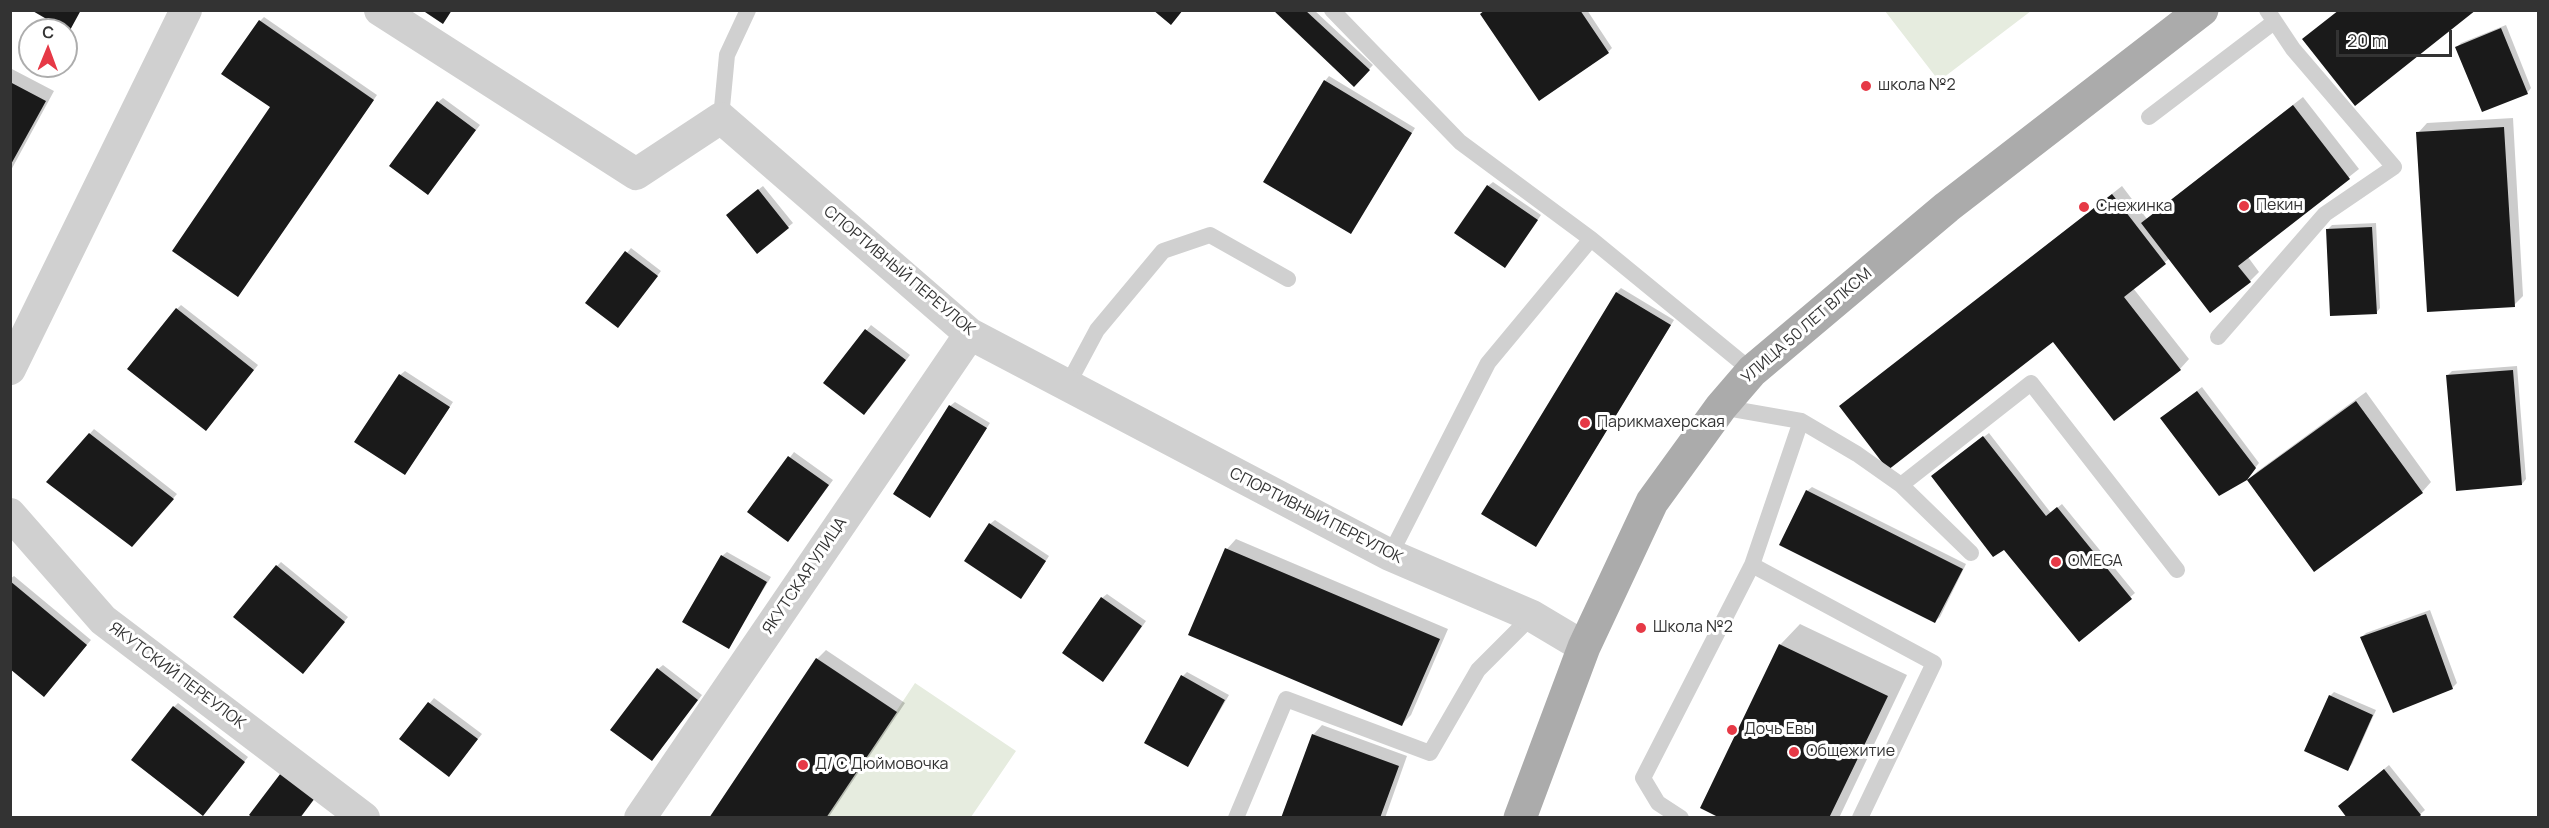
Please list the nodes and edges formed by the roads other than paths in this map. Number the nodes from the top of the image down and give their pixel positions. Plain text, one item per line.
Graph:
1 (186, 10) edge
2 (380, 10) edge
3 (748, 10) edge
4 (1332, 10) edge
5 (2202, 10) edge
6 (2271, 16) edge
7 (2149, 117) dead end
8 (721, 118) junction
9 (1591, 239) junction
10 (1288, 279) dead end
11 (970, 334) junction
12 (2218, 338) dead end
13 (10, 369) edge
14 (1752, 371) junction
15 (1067, 386) junction
16 (1721, 407) junction
17 (1801, 421) junction
18 (1901, 485) junction
19 (10, 514) edge
20 (1971, 553) dead end
21 (1390, 555) junction
22 (1752, 566) junction
23 (2177, 570) dead end
24 (1532, 616) junction
25 (1584, 647) junction
26 (364, 817) edge
27 (640, 818) edge
28 (1236, 818) edge
29 (1520, 818) edge
30 (1681, 818) edge
31 (1860, 818) edge

1 - 13 street
2 - 8 street
3 - 8 lane
4 - 9 lane
5 - 14 main road, УЛИЦА 50 ЛЕТ ВЛКСМ
6 - 7 lane
6 - 12 lane
8 - 11 street, СПОРТИВНЫЙ ПЕРЕУЛОК
9 - 14 lane
9 - 21 lane
10 - 15 lane
11 - 15 street, СПОРТИВНЫЙ ПЕРЕУЛОК
11 - 27 street, ЯКУТСКАЯ УЛИЦА
14 - 16 main road, УЛИЦА 50 ЛЕТ ВЛКСМ
15 - 21 street, СПОРТИВНЫЙ ПЕРЕУЛОК
16 - 17 lane
16 - 25 main road, УЛИЦА 50 ЛЕТ ВЛКСМ
17 - 18 lane
17 - 22 lane
18 - 20 lane
18 - 23 lane
19 - 26 street, ЯКУТСКИЙ ПЕРЕУЛОК
21 - 24 street, СПОРТИВНЫЙ ПЕРЕУЛОК
22 - 30 lane
22 - 31 lane
24 - 25 street, СПОРТИВНЫЙ ПЕРЕУЛОК
24 - 28 lane
25 - 29 main road, УЛИЦА 50 ЛЕТ ВЛКСМ

